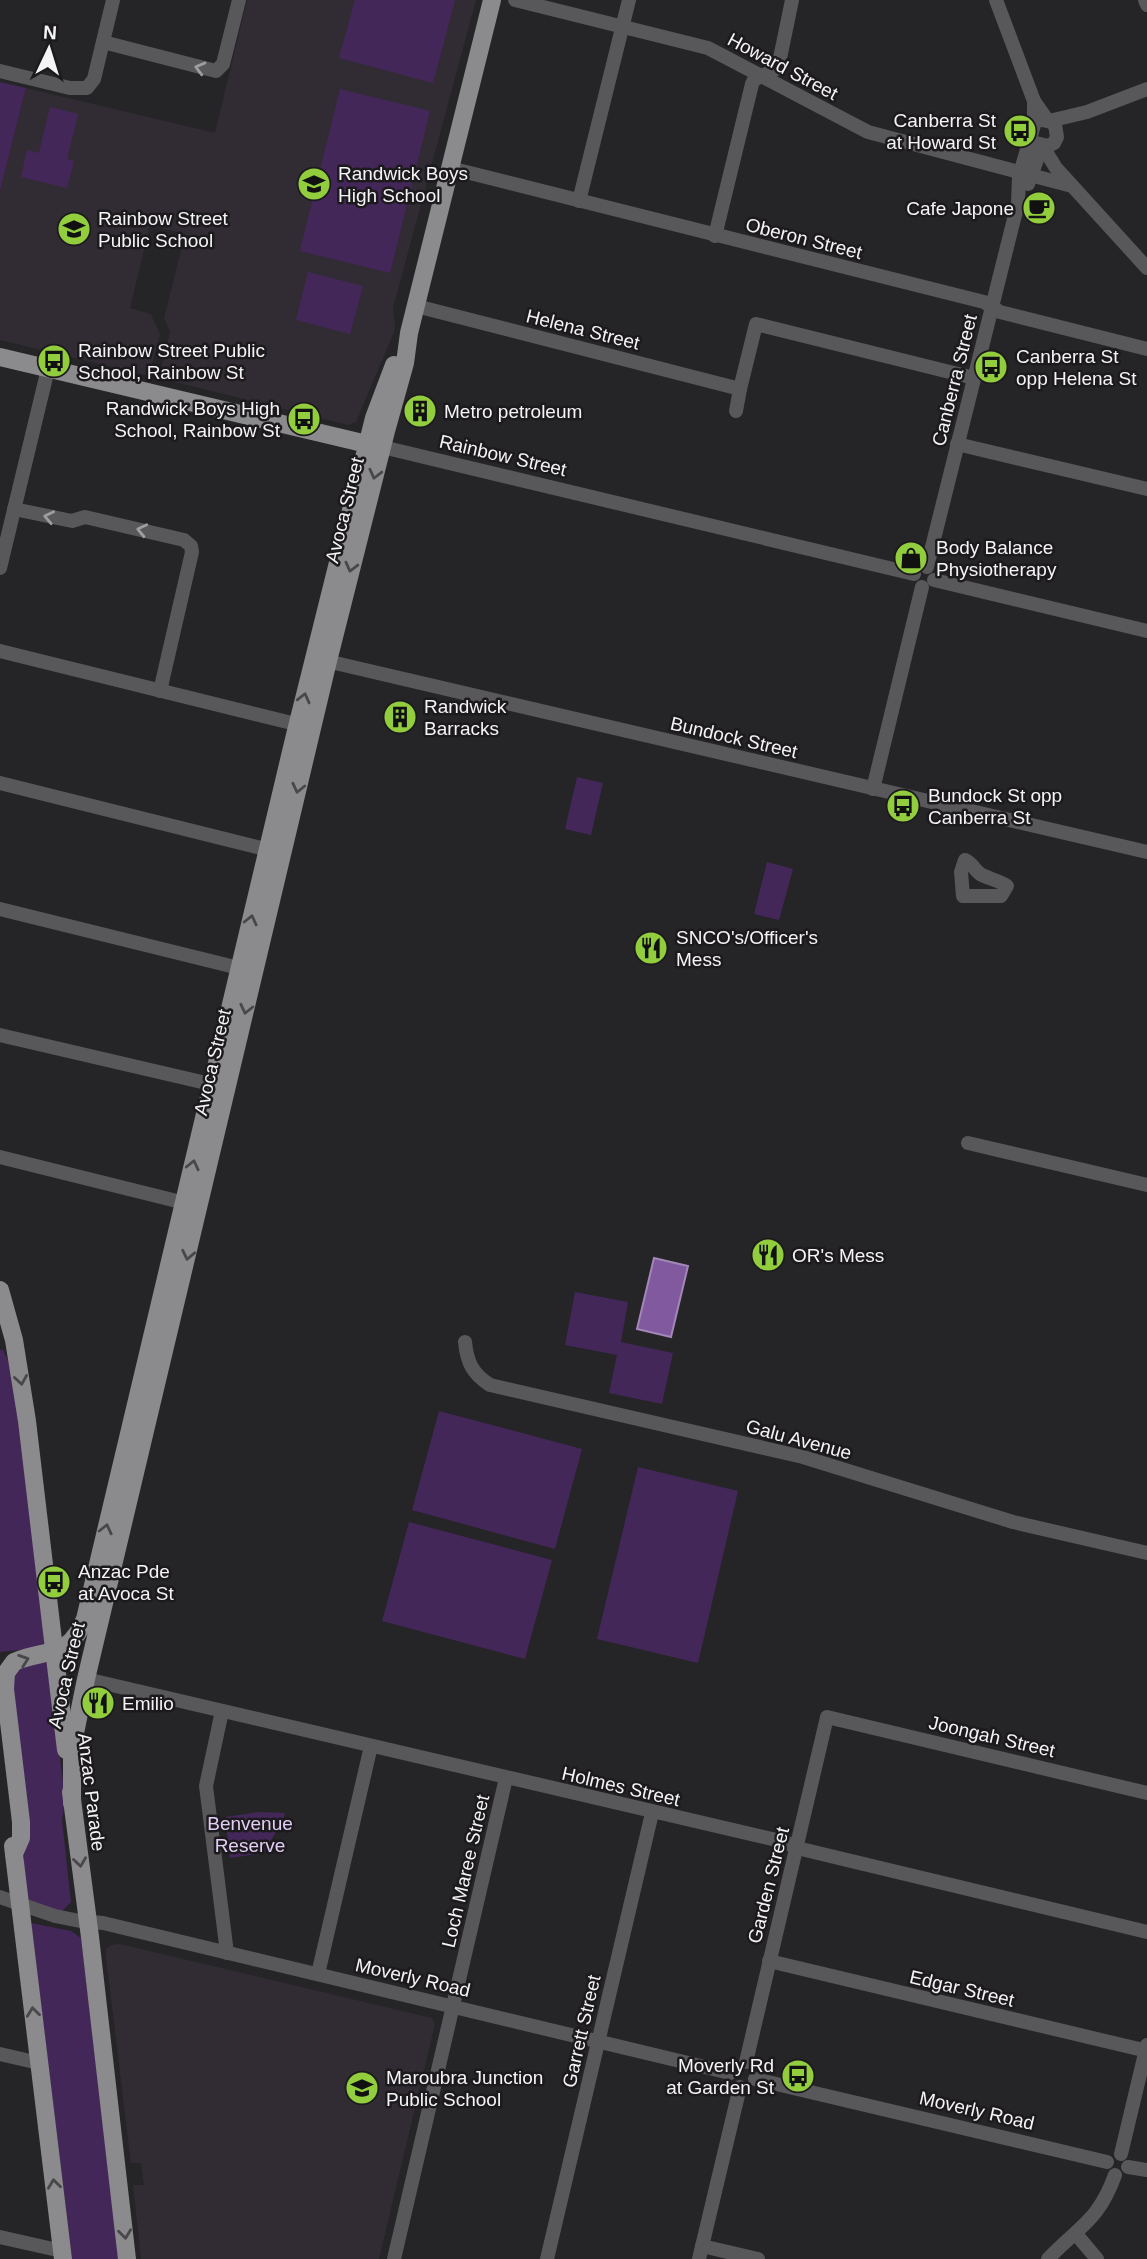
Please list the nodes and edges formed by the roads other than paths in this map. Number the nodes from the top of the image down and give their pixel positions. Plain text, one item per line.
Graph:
1 (113, 0) edge
2 (239, 0) edge
3 (492, 0) edge
4 (515, 0) edge
5 (629, 0) edge
6 (792, 0) edge
7 (996, 0) edge
8 (1145, 0) edge
9 (1147, 5) edge
10 (622, 28) junction
11 (103, 42) junction
12 (0, 71) edge
13 (762, 76) junction
14 (1147, 89) edge
15 (1087, 112) junction
16 (1041, 133) junction
17 (1057, 138) junction
18 (450, 168) junction
19 (1025, 174) junction
20 (1067, 181) junction
21 (579, 201) junction
22 (715, 236) junction
23 (1147, 268) edge
24 (416, 306) junction
25 (993, 308) junction
26 (1147, 349) edge
27 (0, 357) edge
28 (48, 369) junction
29 (974, 378) junction
30 (740, 389) junction
31 (736, 411) dead end
32 (957, 444) junction
33 (375, 445) junction
34 (1147, 489) edge
35 (9, 512) edge
36 (0, 568) edge
37 (924, 577) junction
38 (1147, 631) edge
39 (0, 651) edge
40 (321, 660) junction
41 (160, 691) junction
42 (305, 726) junction
43 (0, 783) edge
44 (873, 789) junction
45 (275, 851) junction
46 (1147, 852) edge
47 (0, 909) edge
48 (247, 970) junction
49 (0, 1035) edge
50 (220, 1086) junction
51 (968, 1143) dead end
52 (0, 1157) edge
53 (1147, 1185) edge
54 (191, 1204) junction
55 (0, 1290) edge
56 (7, 1341) edge
57 (465, 1342) dead end
58 (128, 1472) junction
59 (1147, 1553) edge
60 (51, 1615) junction
61 (85, 1619) junction
62 (54, 1652) junction
63 (86, 1679) junction
64 (222, 1711) junction
65 (827, 1717) joint
66 (0, 1742) edge
67 (371, 1746) junction
68 (506, 1778) junction
69 (1147, 1793) edge
70 (72, 1803) junction
71 (652, 1813) junction
72 (797, 1848) junction
73 (14, 1854) junction
74 (0, 1897) edge
75 (20, 1904) junction
76 (88, 1922) junction
77 (1147, 1932) edge
78 (227, 1953) junction
79 (769, 1962) junction
80 (318, 1975) junction
81 (453, 2006) junction
82 (598, 2042) junction
83 (1146, 2049) edge
84 (0, 2054) edge
85 (746, 2062) junction
86 (39, 2063) junction
87 (730, 2073) junction
88 (755, 2079) junction
89 (740, 2087) junction
90 (1125, 2161) junction
91 (1107, 2162) junction
92 (1147, 2170) edge
93 (1115, 2175) junction
94 (1076, 2234) junction
95 (0, 2237) edge
96 (701, 2252) edge
97 (63, 2255) edge
98 (127, 2259) edge
99 (394, 2259) edge
100 (547, 2259) edge
101 (758, 2259) edge
102 (1048, 2259) edge
103 (1097, 2259) edge

1 - 11 street
2 -> 11 street
3 - 18 main road, Avoca Street
4 - 10 street, Howard Street
5 - 10 street
6 - 13 street
7 - 16 street
8 - 9 street
10 - 13 street, Howard Street
10 - 21 street
11 - 12 street
13 - 19 street, Howard Street
13 - 22 street
14 - 15 street
15 - 16 street
15 - 17 street
16 - 17 street
16 - 19 street, Canberra Street
16 - 20 street
17 - 20 street
18 - 21 street, Oberon Street
18 - 24 main road, Avoca Street
19 - 20 street, Howard Street
19 - 25 street, Canberra Street
20 - 23 street
21 - 22 street, Oberon Street
22 - 25 street, Oberon Street
24 - 30 street, Helena Street
24 - 33 main road, Avoca Street
25 - 26 street, Oberon Street
25 - 29 street, Canberra Street
27 - 28 main road, Rainbow Street
28 - 33 main road, Rainbow Street
28 - 35 street
29 - 30 street
29 - 32 street, Canberra Street
30 - 31 street
32 - 34 street
32 - 37 street, Canberra Street
33 - 37 street, Rainbow Street
33 - 40 main road, Avoca Street
35 - 36 street
41 -> 35 street
37 - 38 street, Rainbow Street
37 - 44 street, Canberra Street
39 - 41 street
40 - 42 main road, Avoca Street
40 - 44 street, Bundock Street
41 - 42 street
42 - 45 main road, Avoca Street
43 - 45 street
44 - 46 street, Bundock Street
45 - 48 main road, Avoca Street
47 - 48 street
48 - 50 main road, Avoca Street
49 - 50 street
50 - 54 main road, Avoca Street
51 - 53 street
52 - 54 street
54 - 58 main road, Avoca Street
55 - 56 main road, Anzac Parade
56 -> 60 main road, Anzac Parade
57 - 59 street, Galu Avenue
61 -> 58 main road, Avoca Street
58 - 63 main road, Avoca Street
60 - 61 main road
60 - 62 main road, Anzac Parade
61 - 62 main road
62 - 70 main road, Anzac Parade
73 -> 62 main road
63 - 64 street, Holmes Street
63 - 70 main road, Avoca Street
64 - 67 street, Holmes Street
64 - 78 street
65 - 69 street, Joongah Street
65 - 72 street, Garden Street
66 - 73 main road
67 - 68 street, Holmes Street
67 - 80 street
68 - 71 street, Holmes Street
68 - 81 street, Loch Maree Street
70 -> 76 main road, Anzac Parade
71 - 72 street, Holmes Street
71 - 82 street, Garrett Street
72 - 77 street, Holmes Street
72 - 79 street, Garden Street
73 - 75 main road
74 - 75 street, Moverly Road
75 - 76 street, Moverly Road
86 -> 75 main road
76 - 78 street, Moverly Road
76 -> 98 main road, Anzac Parade
78 - 80 street, Moverly Road
79 - 83 street, Edgar Street
79 - 85 street, Garden Street
80 - 81 street, Moverly Road
81 - 82 street, Moverly Road
81 - 99 street, Loch Maree Street
82 - 87 street, Moverly Road
82 - 100 street, Garrett Street
83 - 90 street
84 - 86 street
85 - 87 street
85 - 88 street
97 -> 86 main road
87 - 89 street
88 - 89 street
88 - 91 street, Moverly Road
89 - 96 street
90 - 91 street
90 - 92 street
90 - 93 street
91 - 93 street
93 - 94 street
94 - 102 street
94 - 103 street
95 - 97 street
96 - 101 street

